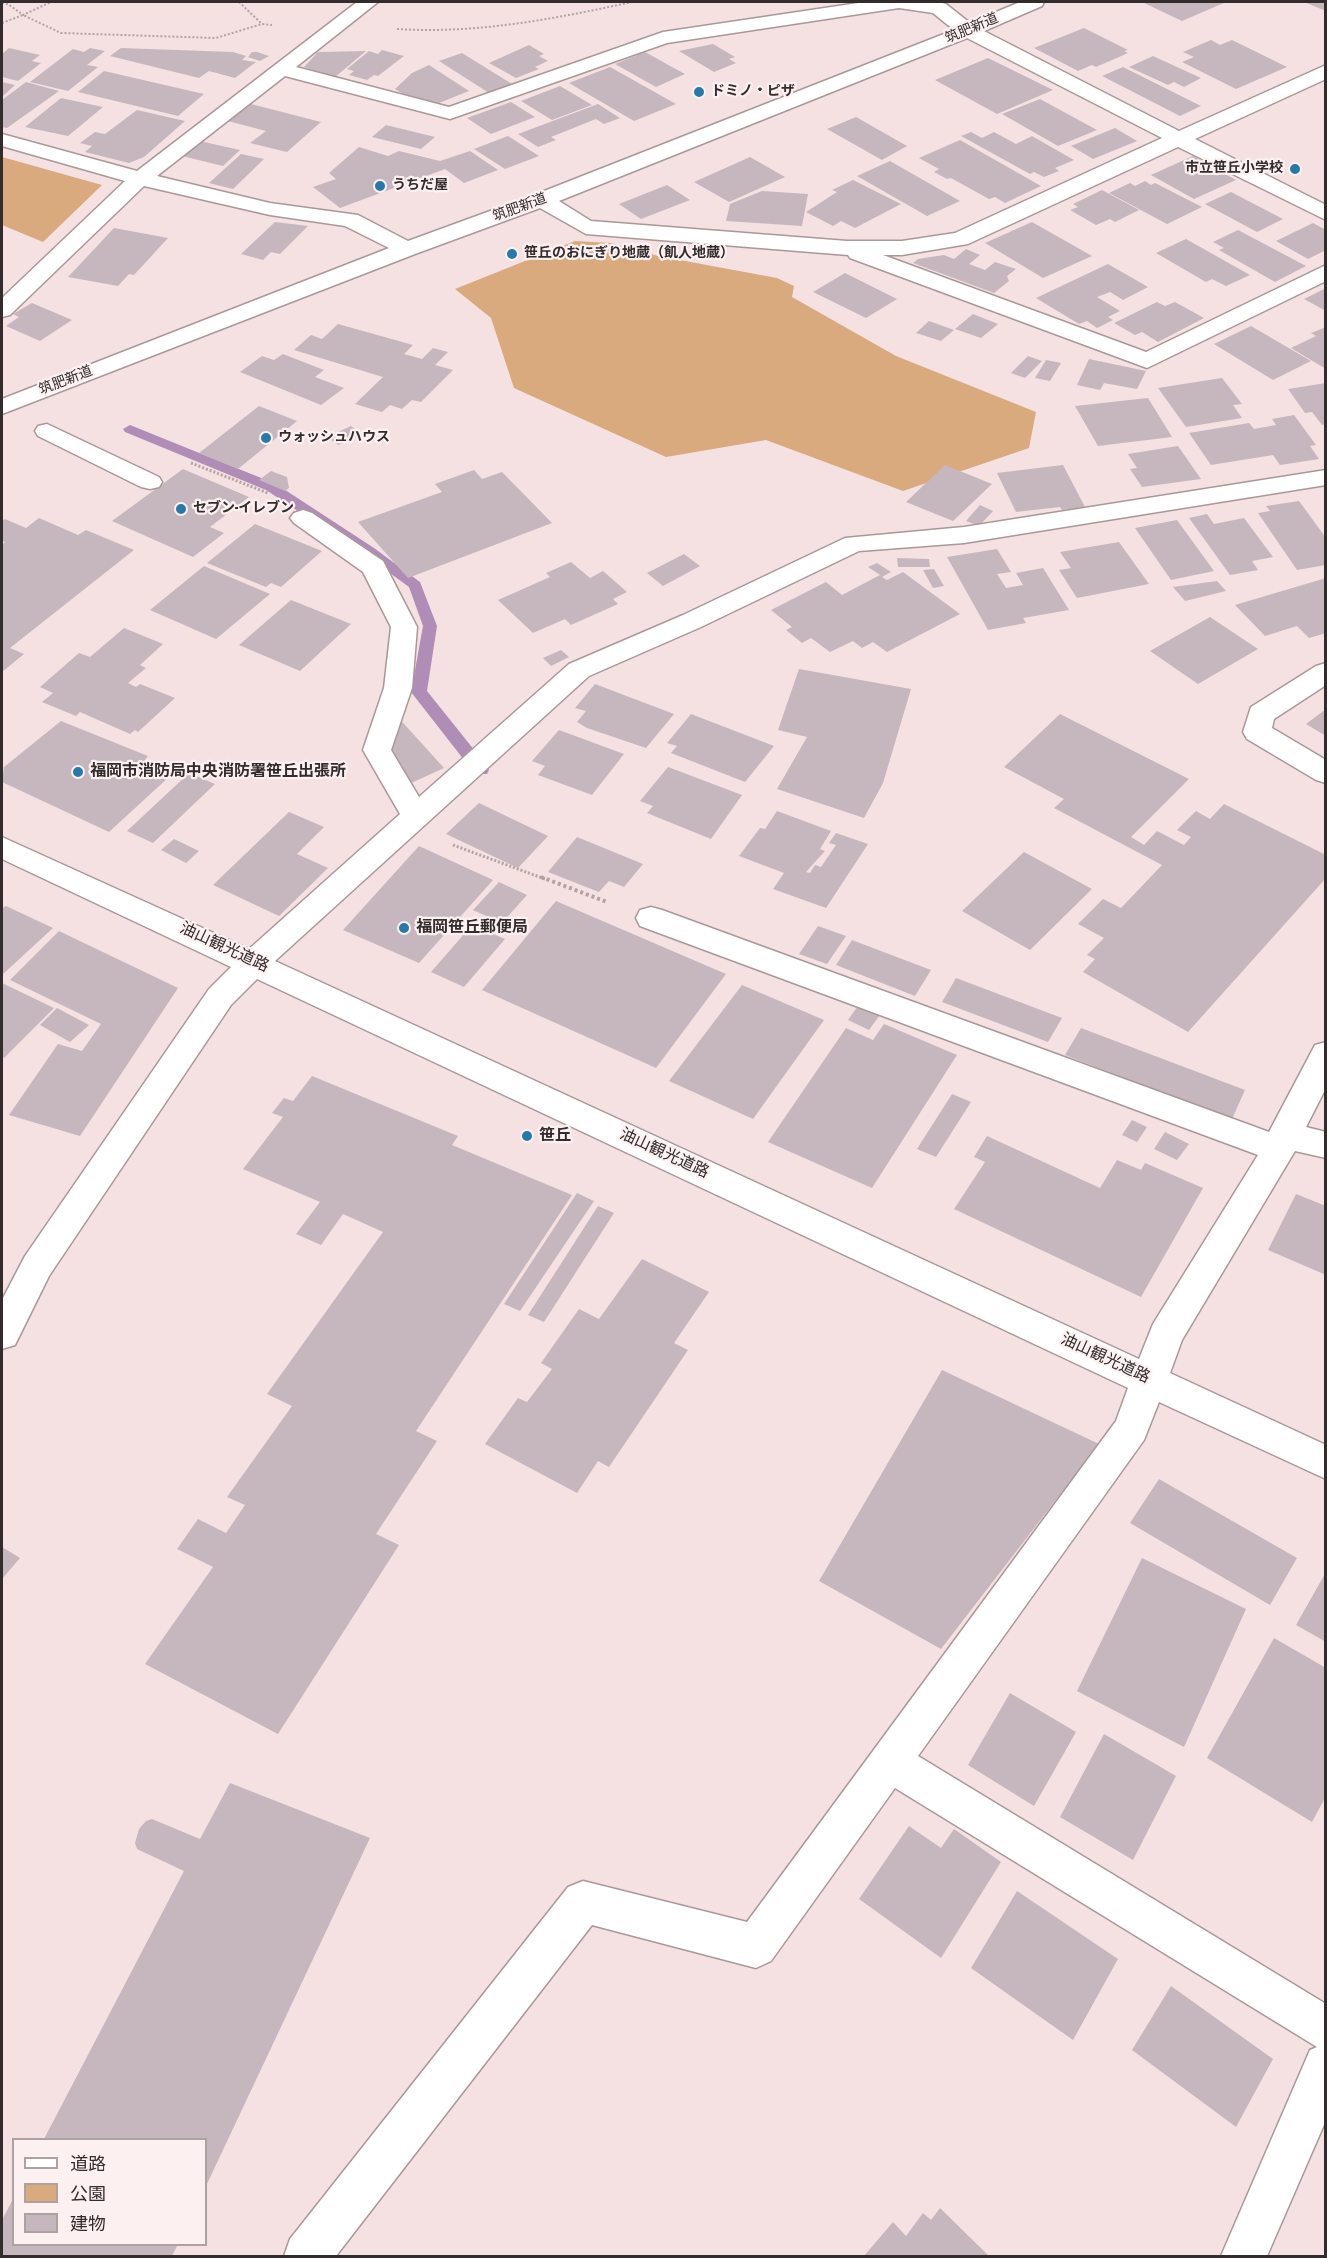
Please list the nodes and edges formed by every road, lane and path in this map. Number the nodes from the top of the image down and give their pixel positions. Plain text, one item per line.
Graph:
1 (51, 2) edge
2 (238, 2) edge
3 (368, 2) edge
4 (1035, 2) edge
5 (2, 3) edge
6 (262, 24) dead end
7 (968, 31) junction
8 (280, 69) junction
9 (1326, 71) edge
10 (1179, 139) junction
11 (2, 140) edge
12 (140, 179) junction
13 (542, 200) junction
14 (1326, 214) edge
15 (847, 248) junction
16 (407, 249) junction
17 (1326, 272) edge
18 (2, 310) edge
19 (2, 407) edge
20 (47, 431) dead end
21 (1326, 477) edge
22 (150, 482) joint
23 (303, 518) joint
24 (1326, 672) edge
25 (1326, 773) edge
26 (410, 822) junction
27 (5, 854) edge
28 (651, 918) joint
29 (254, 962) junction
30 (1326, 1053) edge
31 (1281, 1142) junction
32 (1326, 1145) edge
33 (2, 1334) edge
34 (1149, 1379) junction
35 (1326, 1463) edge
36 (891, 1762) junction
37 (1326, 2029) edge
38 (1326, 2066) edge
39 (307, 2256) edge
40 (1244, 2256) edge

1 - 5 path
2 - 6 path
3 - 8 street
4 - 7 street, 筑肥新道
7 - 8 street
7 - 10 street
7 - 13 street, 筑肥新道
8 - 12 street
9 - 10 street
10 - 14 street
10 - 15 street
11 - 12 street
12 - 16 street
12 - 18 street
13 - 15 street
13 - 16 street, 筑肥新道
15 - 17 street
16 - 19 street, 筑肥新道
20 - 22 street
21 - 26 street
22 - 23 path
23 - 26 street
24 - 25 street
26 - 28 path
26 - 29 street
27 - 29 street, 油山観光道路
28 - 31 street
29 - 33 street
29 - 34 street, 油山観光道路
30 - 31 street
31 - 32 street
31 - 34 street
34 - 35 street, 油山観光道路
34 - 36 street
36 - 37 street
36 - 39 street
38 - 40 street

